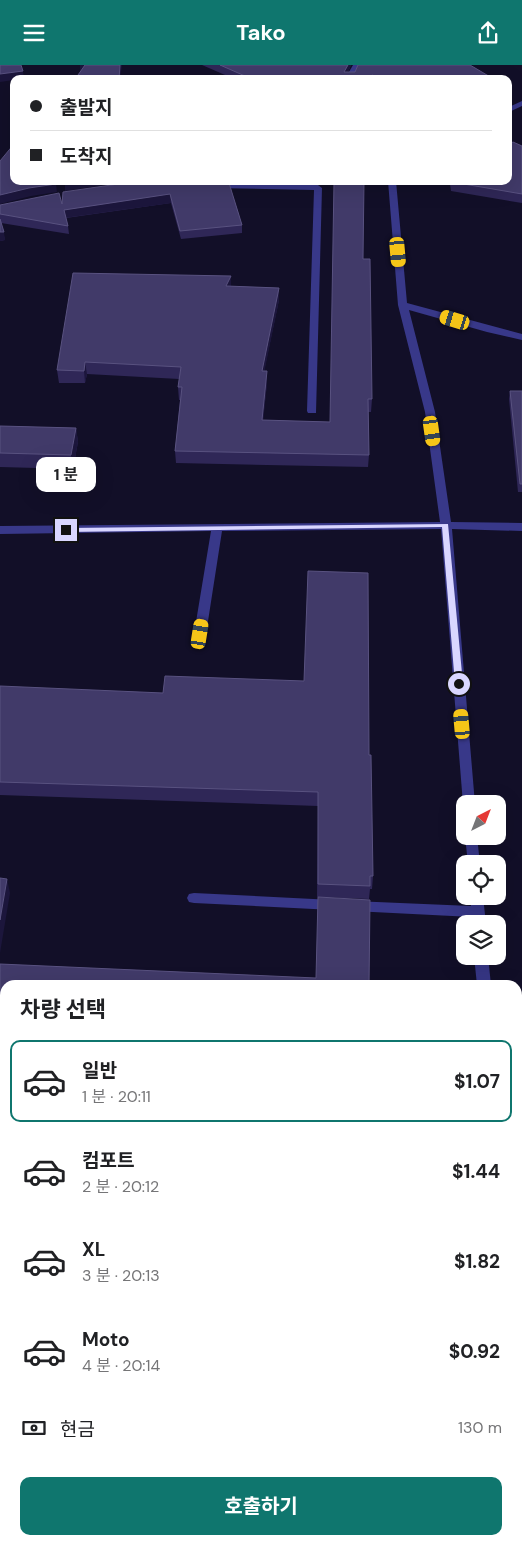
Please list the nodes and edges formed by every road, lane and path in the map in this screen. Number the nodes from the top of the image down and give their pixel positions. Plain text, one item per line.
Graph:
1 (392, 185) edge
2 (203, 186) edge
3 (403, 305) junction
4 (522, 337) edge
5 (312, 411) dead end
6 (446, 525) junction
7 (522, 527) edge
8 (217, 528) junction
9 (0, 530) edge
10 (200, 634) dead end
11 (468, 795) edge
12 (194, 898) dead end
13 (456, 916) edge
14 (483, 965) edge
15 (484, 980) edge

1 - 3 street
2 - 5 street
3 - 4 street
3 - 6 street
6 - 7 street
6 - 8 street
6 - 11 street
8 - 9 street
8 - 10 street
12 - 13 street
14 - 15 street

